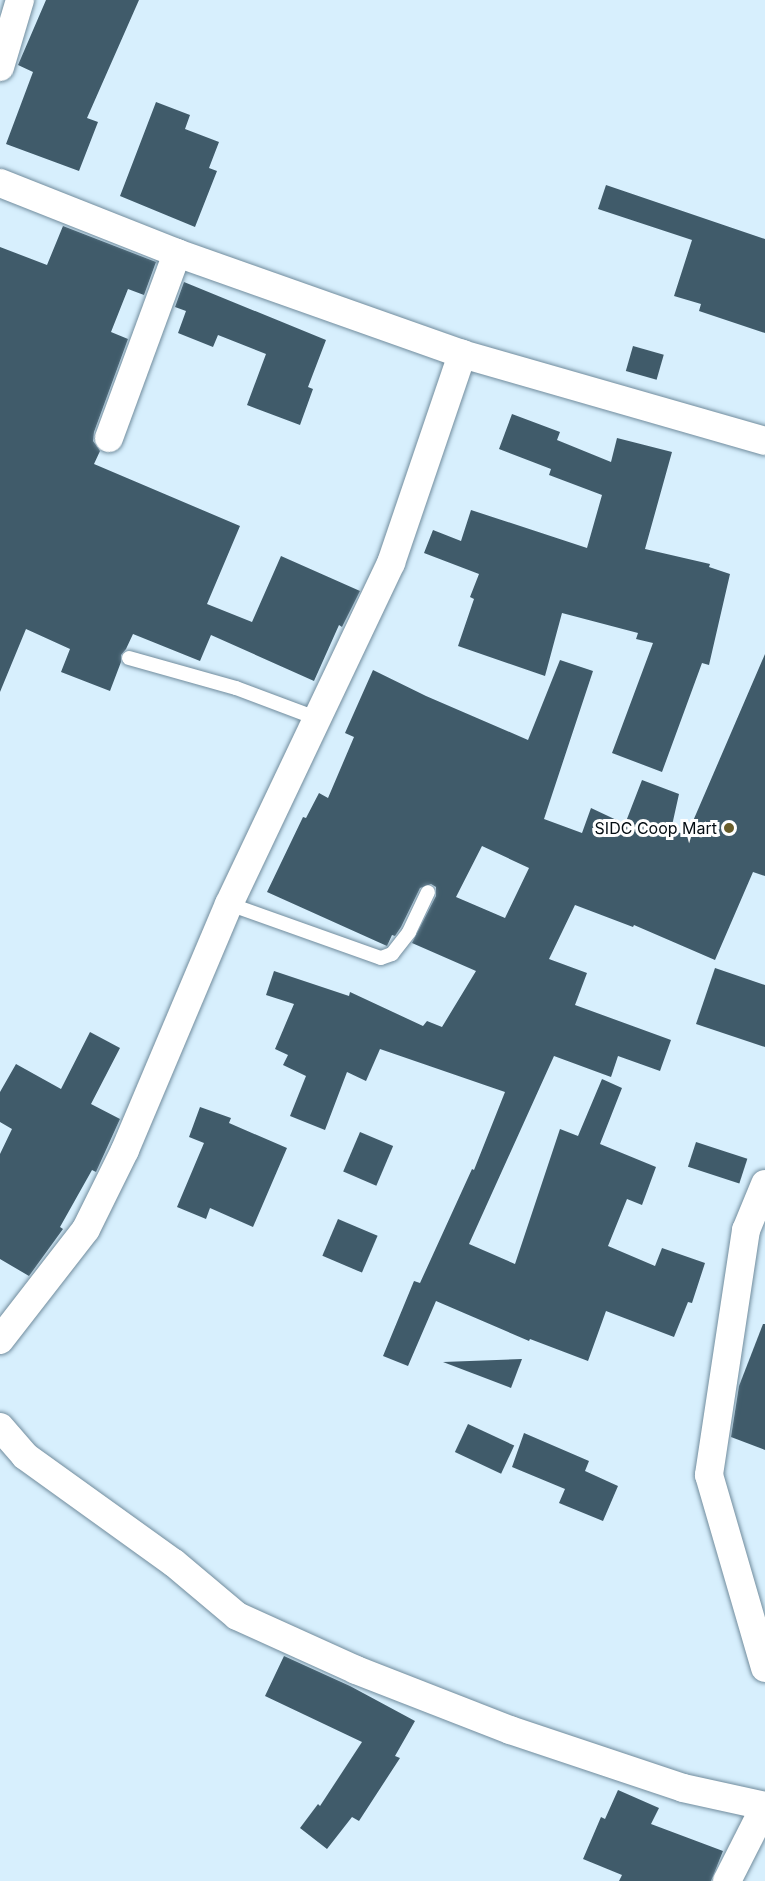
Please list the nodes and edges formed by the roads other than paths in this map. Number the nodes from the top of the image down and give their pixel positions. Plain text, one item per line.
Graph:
1 (20, 0) edge
2 (0, 67) edge
3 (0, 183) edge
4 (177, 252) junction
5 (462, 354) junction
6 (109, 438) dead end
7 (765, 441) edge
8 (129, 658) dead end
9 (316, 718) junction
10 (428, 892) dead end
11 (230, 904) junction
12 (765, 1184) edge
13 (0, 1340) edge
14 (0, 1427) edge
15 (765, 1668) edge
16 (765, 1806) edge
17 (727, 1881) edge

1 - 2 street
3 - 4 street
4 - 5 street
4 - 6 street
5 - 7 street
5 - 9 street
8 - 9 lane
9 - 11 street
10 - 11 lane
11 - 13 street
12 - 15 street
14 - 16 street
16 - 17 street

